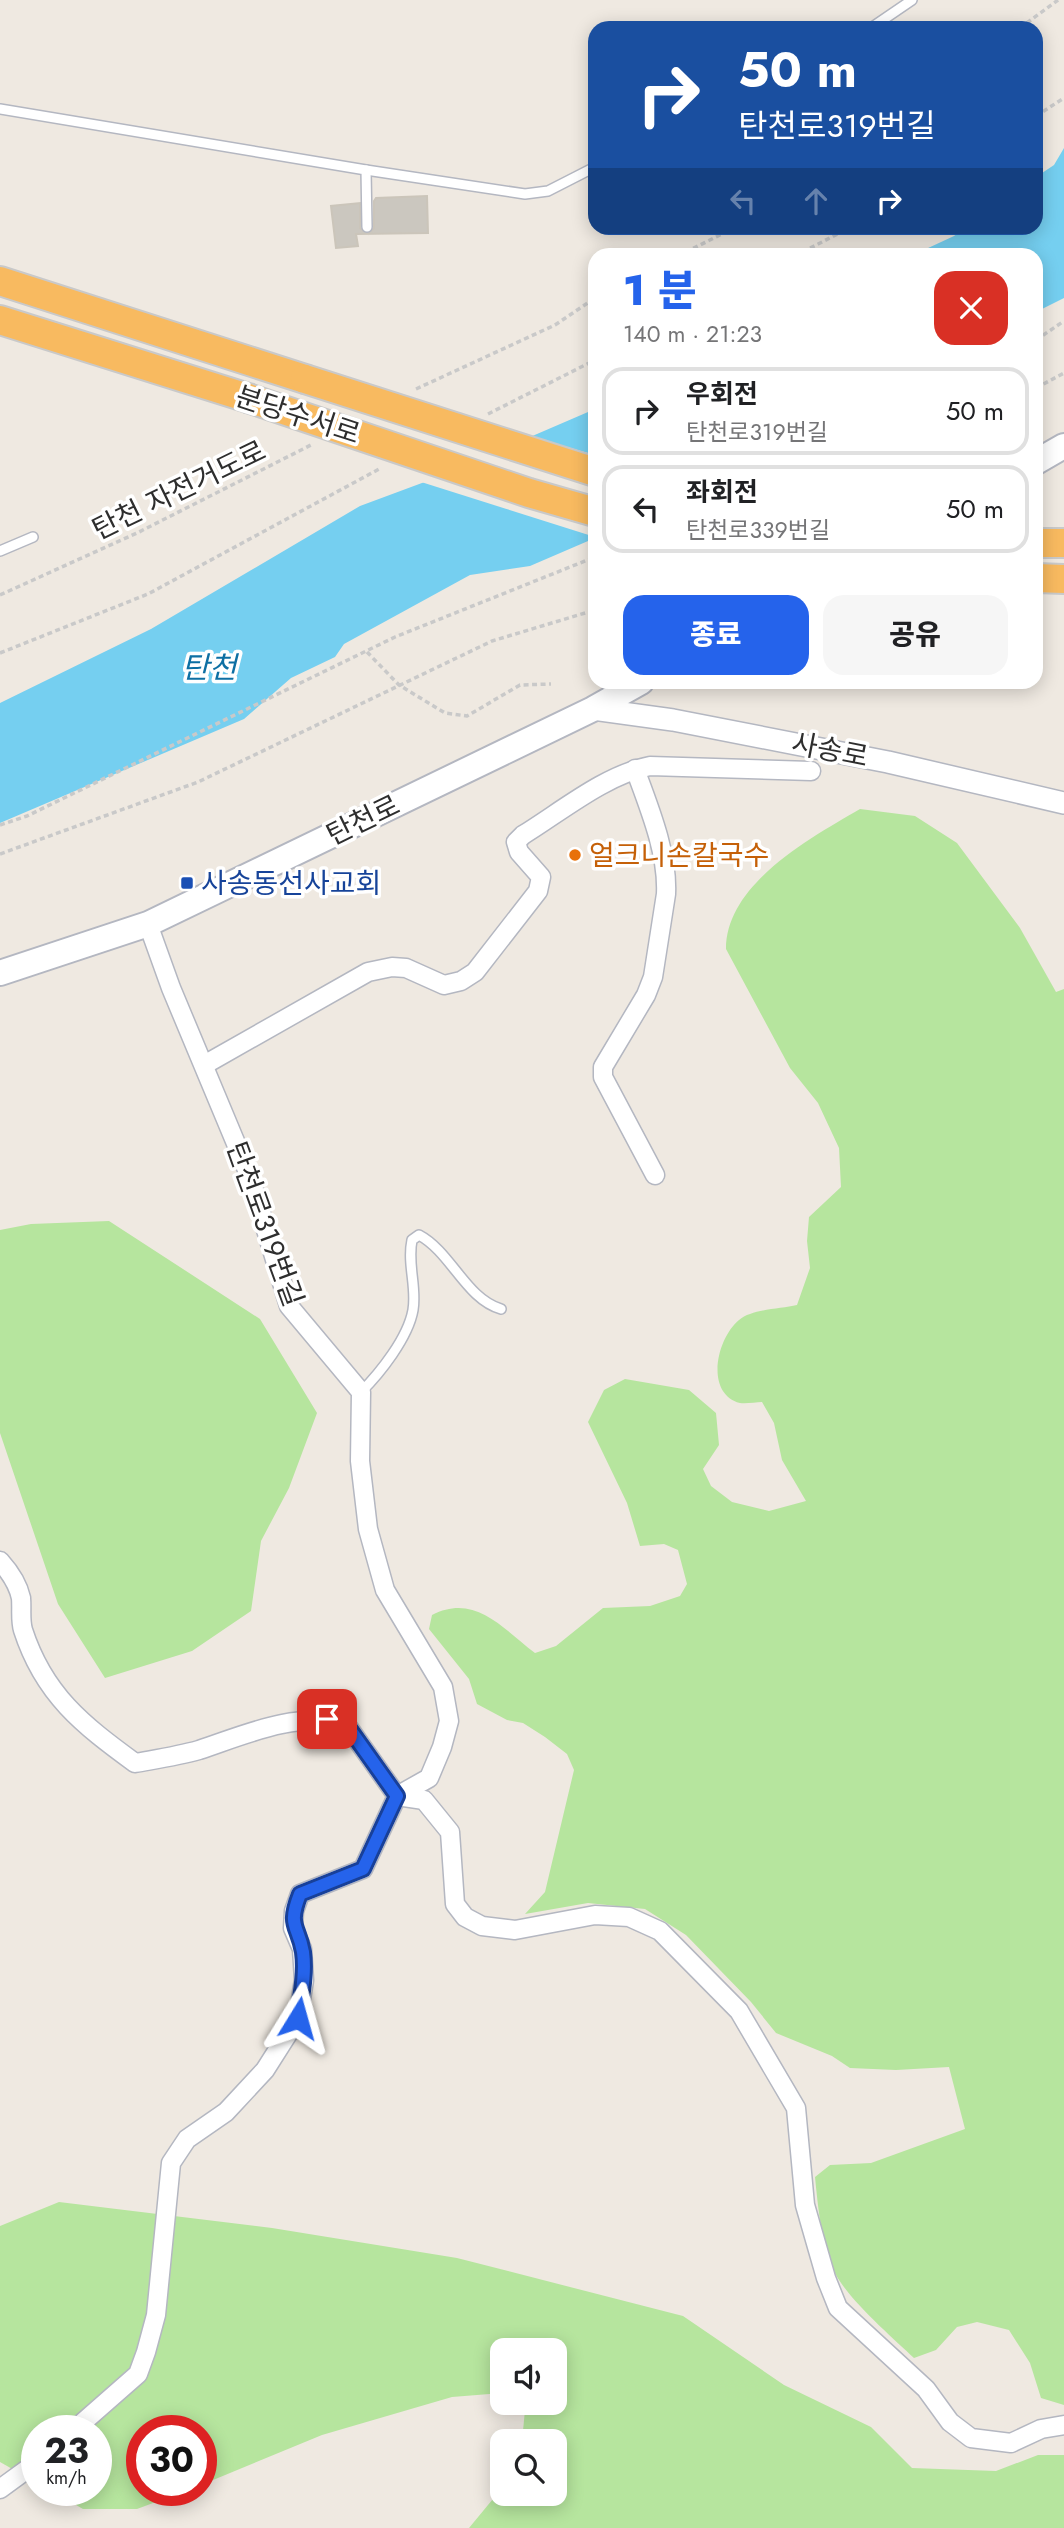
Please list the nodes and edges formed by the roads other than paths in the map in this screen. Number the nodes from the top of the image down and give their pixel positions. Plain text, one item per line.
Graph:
1 (912, 0) edge
2 (881, 21) edge
3 (0, 109) edge
4 (366, 170) junction
5 (588, 171) edge
6 (367, 227) dead end
7 (0, 281) edge
8 (0, 320) edge
9 (1064, 446) edge
10 (1043, 458) edge
11 (588, 470) edge
12 (588, 510) edge
13 (33, 537) dead end
14 (1043, 543) edge
15 (1064, 544) edge
16 (0, 551) edge
17 (1043, 579) edge
18 (1064, 579) edge
19 (629, 689) edge
20 (593, 709) junction
21 (635, 769) junction
22 (811, 771) dead end
23 (1064, 803) edge
24 (148, 924) junction
25 (0, 973) edge
26 (204, 1065) junction
27 (655, 1175) dead end
28 (501, 1309) dead end
29 (361, 1392) junction
30 (0, 1561) edge
31 (397, 1796) junction
32 (91, 2415) edge
33 (1064, 2425) edge
34 (21, 2474) edge
35 (0, 2489) edge

1 - 2 lane
3 - 4 lane
4 - 5 lane
4 - 6 lane
7 - 11 highway, 분당수서로, bridge
8 - 12 highway, 분당수서로, bridge
9 - 10 main road
13 - 16 lane
14 - 15 highway
17 - 18 highway
19 - 20 main road, 탄천로
20 - 23 street, 사송로
20 - 24 main road, 탄천로
21 - 22 street
21 - 26 street
21 - 27 street
24 - 25 main road, 탄천로
24 - 26 street, 탄천로319번길
26 - 29 street, 탄천로319번길
28 - 29 lane
29 - 31 street
30 - 31 street
31 - 32 street
31 - 33 street
34 - 35 street

